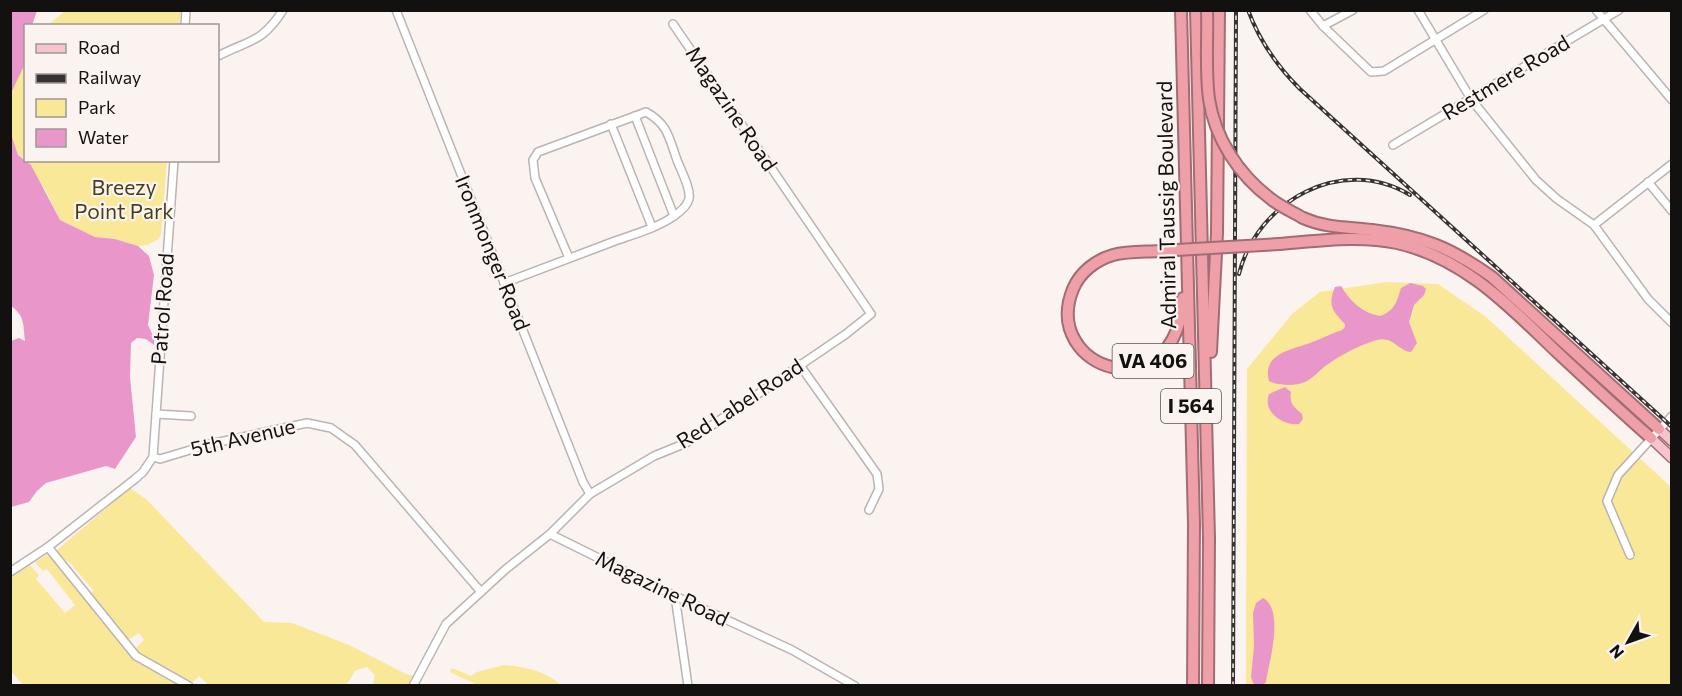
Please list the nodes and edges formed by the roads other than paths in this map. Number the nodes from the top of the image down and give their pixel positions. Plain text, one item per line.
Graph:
1 (283, 10) edge
2 (396, 10) edge
3 (1181, 10) edge
4 (1196, 10) edge
5 (1207, 10) edge
6 (1219, 10) edge
7 (1310, 10) edge
8 (1353, 10) edge
9 (1418, 10) edge
10 (1484, 10) edge
11 (1596, 10) edge
12 (1619, 10) edge
13 (1604, 20) junction
14 (673, 24) dead end
15 (1323, 26) junction
16 (1436, 40) junction
17 (219, 56) edge
18 (1471, 99) junction
19 (1671, 100) edge
20 (635, 116) junction
21 (611, 124) junction
22 (1184, 127) junction
23 (1393, 145) dead end
24 (174, 162) edge
25 (1671, 164) edge
26 (1648, 182) junction
27 (1671, 211) edge
28 (674, 216) junction
29 (1593, 225) junction
30 (652, 227) junction
31 (569, 258) junction
32 (504, 283) junction
33 (871, 314) joint
34 (1671, 323) edge
35 (800, 364) junction
36 (156, 414) junction
37 (191, 416) dead end
38 (1671, 416) edge
39 (1659, 429) junction
40 (1651, 438) junction
41 (1671, 441) edge
42 (153, 457) junction
43 (1671, 458) edge
44 (590, 494) junction
45 (869, 510) dead end
46 (550, 534) junction
47 (1209, 543) junction
48 (48, 546) junction
49 (1630, 555) dead end
50 (10, 572) edge
51 (481, 592) junction
52 (675, 596) junction
53 (189, 686) edge
54 (413, 686) edge
55 (688, 686) edge
56 (855, 686) edge
57 (1193, 686) edge
58 (1210, 686) edge

1 - 17 street
2 - 32 street, Ironmonger Road
3 - 22 highway, Admiral Taussig Boulevard / I 564
4 - 47 highway
5 - 39 highway, bridge
6 - 47 highway
7 - 15 street
8 - 15 street
9 - 16 street
10 - 16 street
11 - 13 street
12 - 13 street, Restmere Road
13 - 18 street, Restmere Road
13 - 19 street
14 - 33 street, Magazine Road
15 - 16 street
16 - 18 street
18 - 23 street, Restmere Road
18 - 29 street
20 - 21 street
20 - 28 street
20 - 28 street
21 - 30 street
21 - 31 street
22 - 40 highway, VA 406, bridge
22 - 57 highway, Admiral Taussig Boulevard / I 564
24 - 36 street, Patrol Road
25 - 26 street
26 - 27 street
26 - 29 street
28 - 30 street
29 - 34 street
30 - 31 street
31 - 32 street
32 - 44 street, Ironmonger Road
33 - 35 street, Red Label Road
35 - 44 street, Red Label Road
35 - 45 street
36 - 37 street
36 - 42 street, Patrol Road
38 - 39 street
39 - 40 street
39 - 41 main road
40 - 43 main road, VA 406
40 - 49 street
42 - 48 street
42 - 51 street, 5th Avenue
44 - 46 street, Red Label Road
46 - 51 street
46 - 52 street, Magazine Road
47 - 58 highway
48 - 50 street
48 - 53 street
51 - 54 street
52 - 55 street
52 - 56 street, Magazine Road

